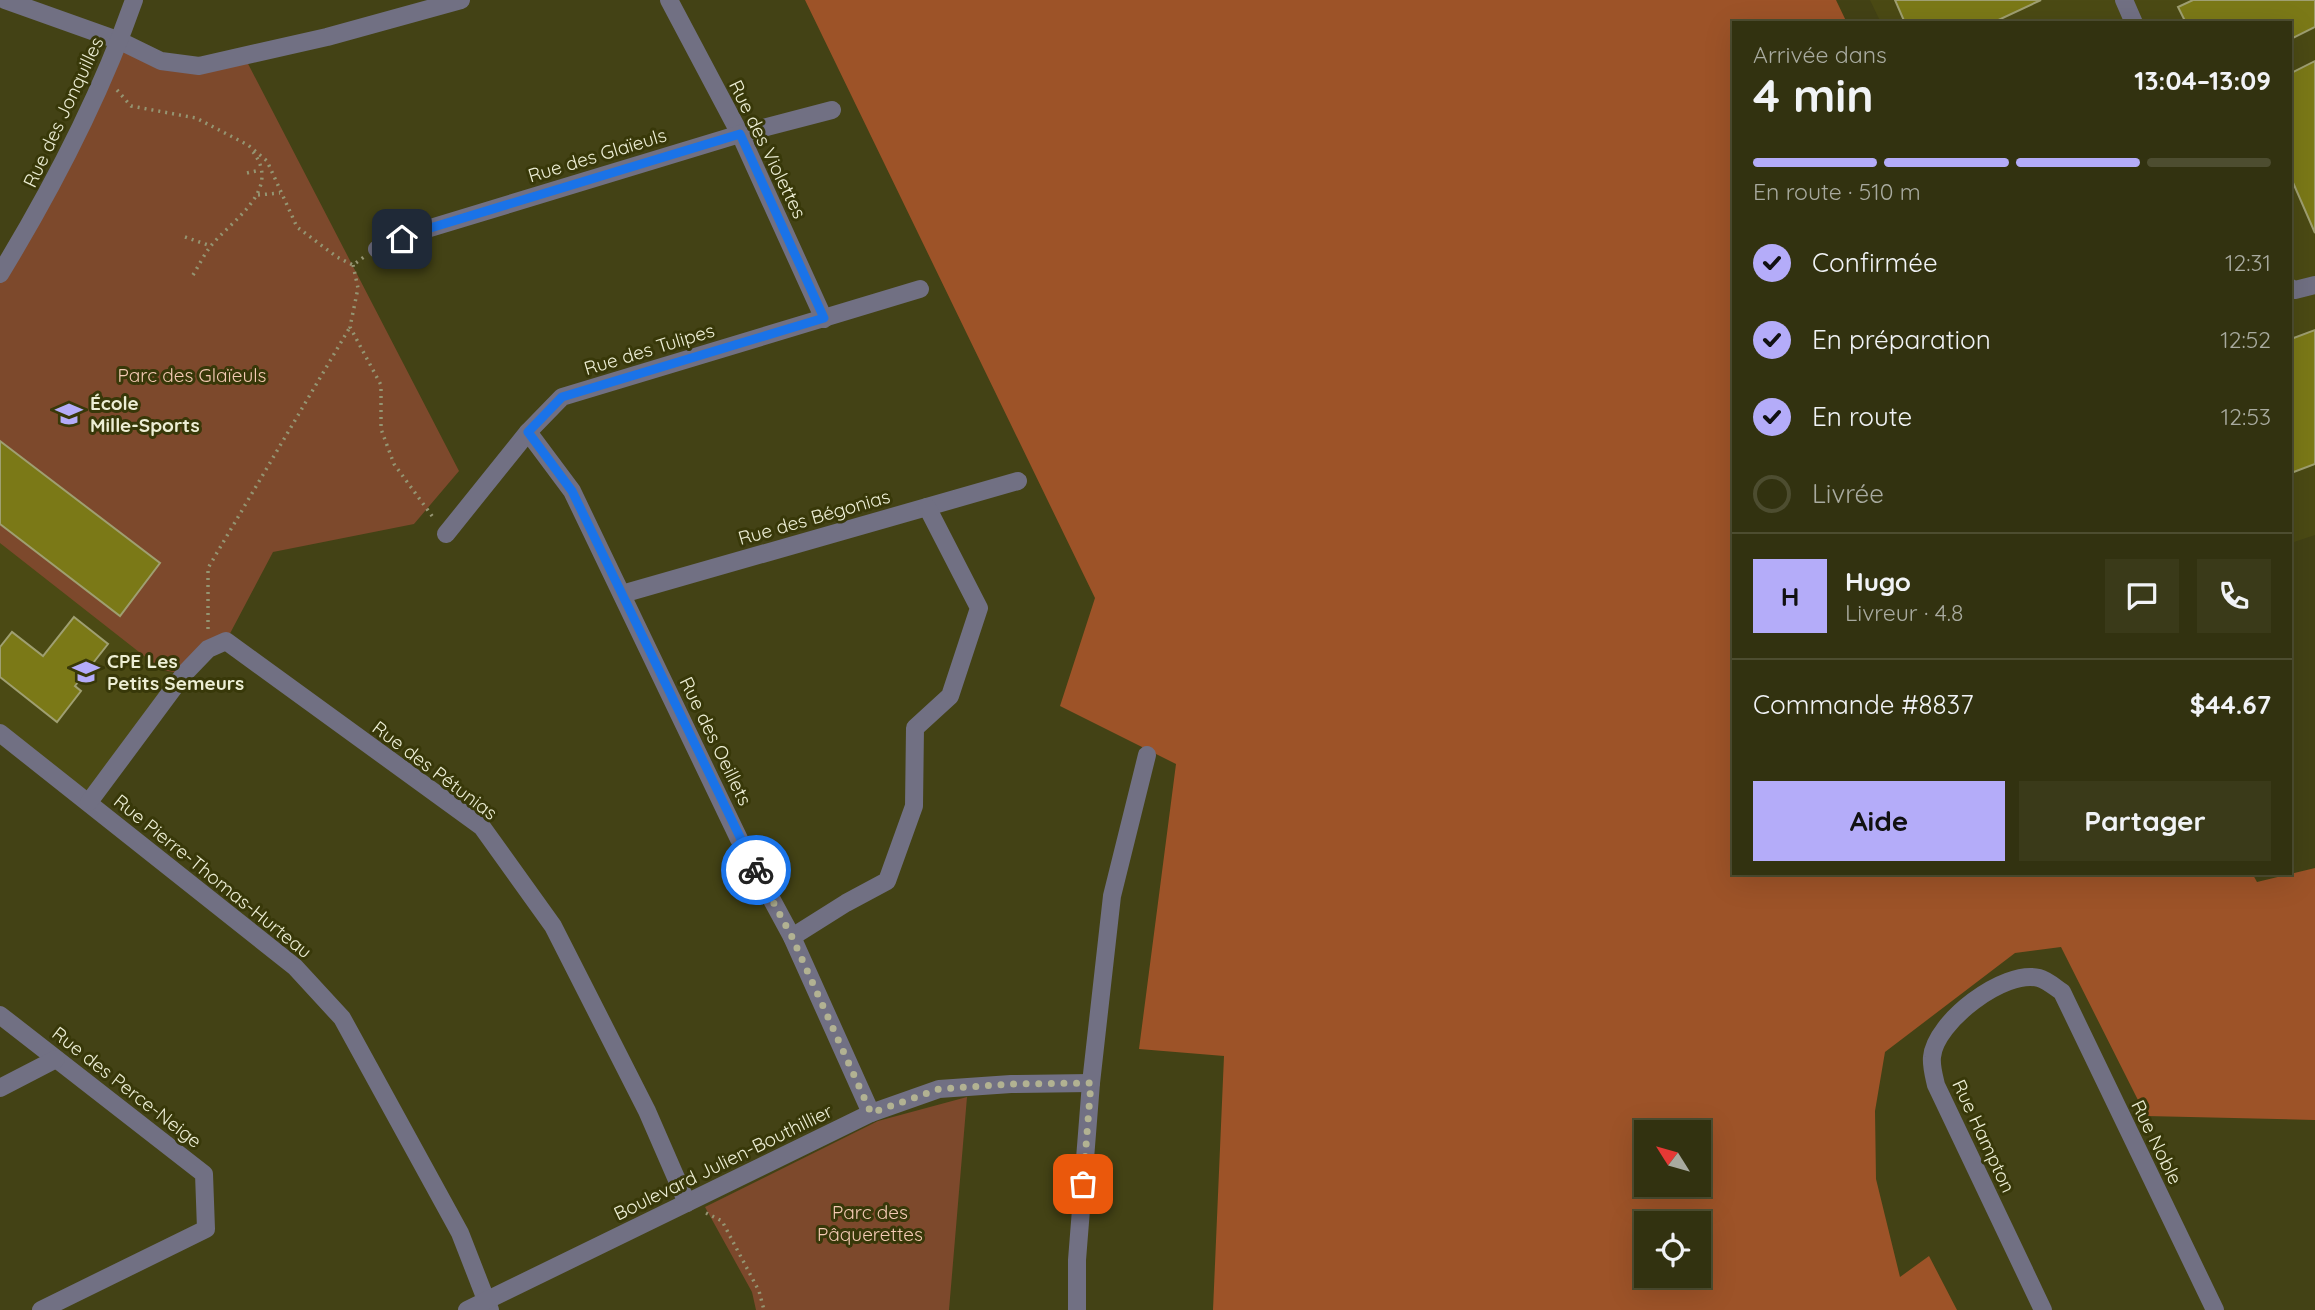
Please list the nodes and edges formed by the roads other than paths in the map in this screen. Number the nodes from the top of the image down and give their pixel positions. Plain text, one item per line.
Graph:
1 (5, 0) edge
2 (134, 0) edge
3 (461, 0) edge
4 (669, 0) edge
5 (2124, 0) edge
6 (2133, 21) edge
7 (120, 41) junction
8 (832, 110) dead end
9 (740, 134) junction
10 (377, 249) road end
11 (0, 274) edge
12 (2315, 285) edge
13 (2292, 288) edge
14 (920, 289) dead end
15 (824, 318) junction
16 (528, 432) junction
17 (1018, 481) dead end
18 (927, 506) junction
19 (446, 534) road end
20 (622, 594) junction
21 (0, 733) edge
22 (1147, 755) dead end
23 (89, 802) junction
24 (792, 937) junction
25 (2062, 992) joint
26 (0, 1015) edge
27 (56, 1059) junction
28 (1091, 1083) junction
29 (0, 1088) edge
30 (871, 1113) junction
31 (687, 1203) junction
32 (488, 1305) edge
33 (41, 1310) edge
34 (467, 1310) edge
35 (1077, 1310) edge
36 (2043, 1310) edge
37 (2215, 1310) edge

1 - 7 street
2 - 7 street, Rue des Jonquilles
3 - 7 street
4 - 9 street, Rue des Violettes
5 - 6 street
7 - 11 street, Rue des Jonquilles
8 - 9 street, Rue des Glaïeuls
9 - 10 street, Rue des Glaïeuls
9 - 15 street, Rue des Violettes
12 - 13 street
14 - 15 street, Rue des Tulipes
15 - 16 street, Rue des Tulipes
16 - 19 street, Rue des Tulipes
16 - 20 street, Rue des Oeillets
17 - 18 street, Rue des Bégonias
18 - 20 street, Rue des Bégonias
18 - 24 street
20 - 24 street, Rue des Oeillets
21 - 23 street, Rue Pierre-Thomas-Hurteau
22 - 28 street
23 - 31 street, Rue des Pétunias
23 - 32 street, Rue Pierre-Thomas-Hurteau
24 - 30 street, Rue des Oeillets
25 - 36 street, Rue Hampton
25 - 37 street, Rue Noble
26 - 27 street, Rue des Perce-Neige
27 - 29 street
27 - 33 street, Rue des Perce-Neige
28 - 30 street, Boulevard Julien-Bouthillier
28 - 35 street
30 - 31 street, Boulevard Julien-Bouthillier
31 - 32 street, Boulevard Julien-Bouthillier
32 - 34 street, Boulevard Julien-Bouthillier

